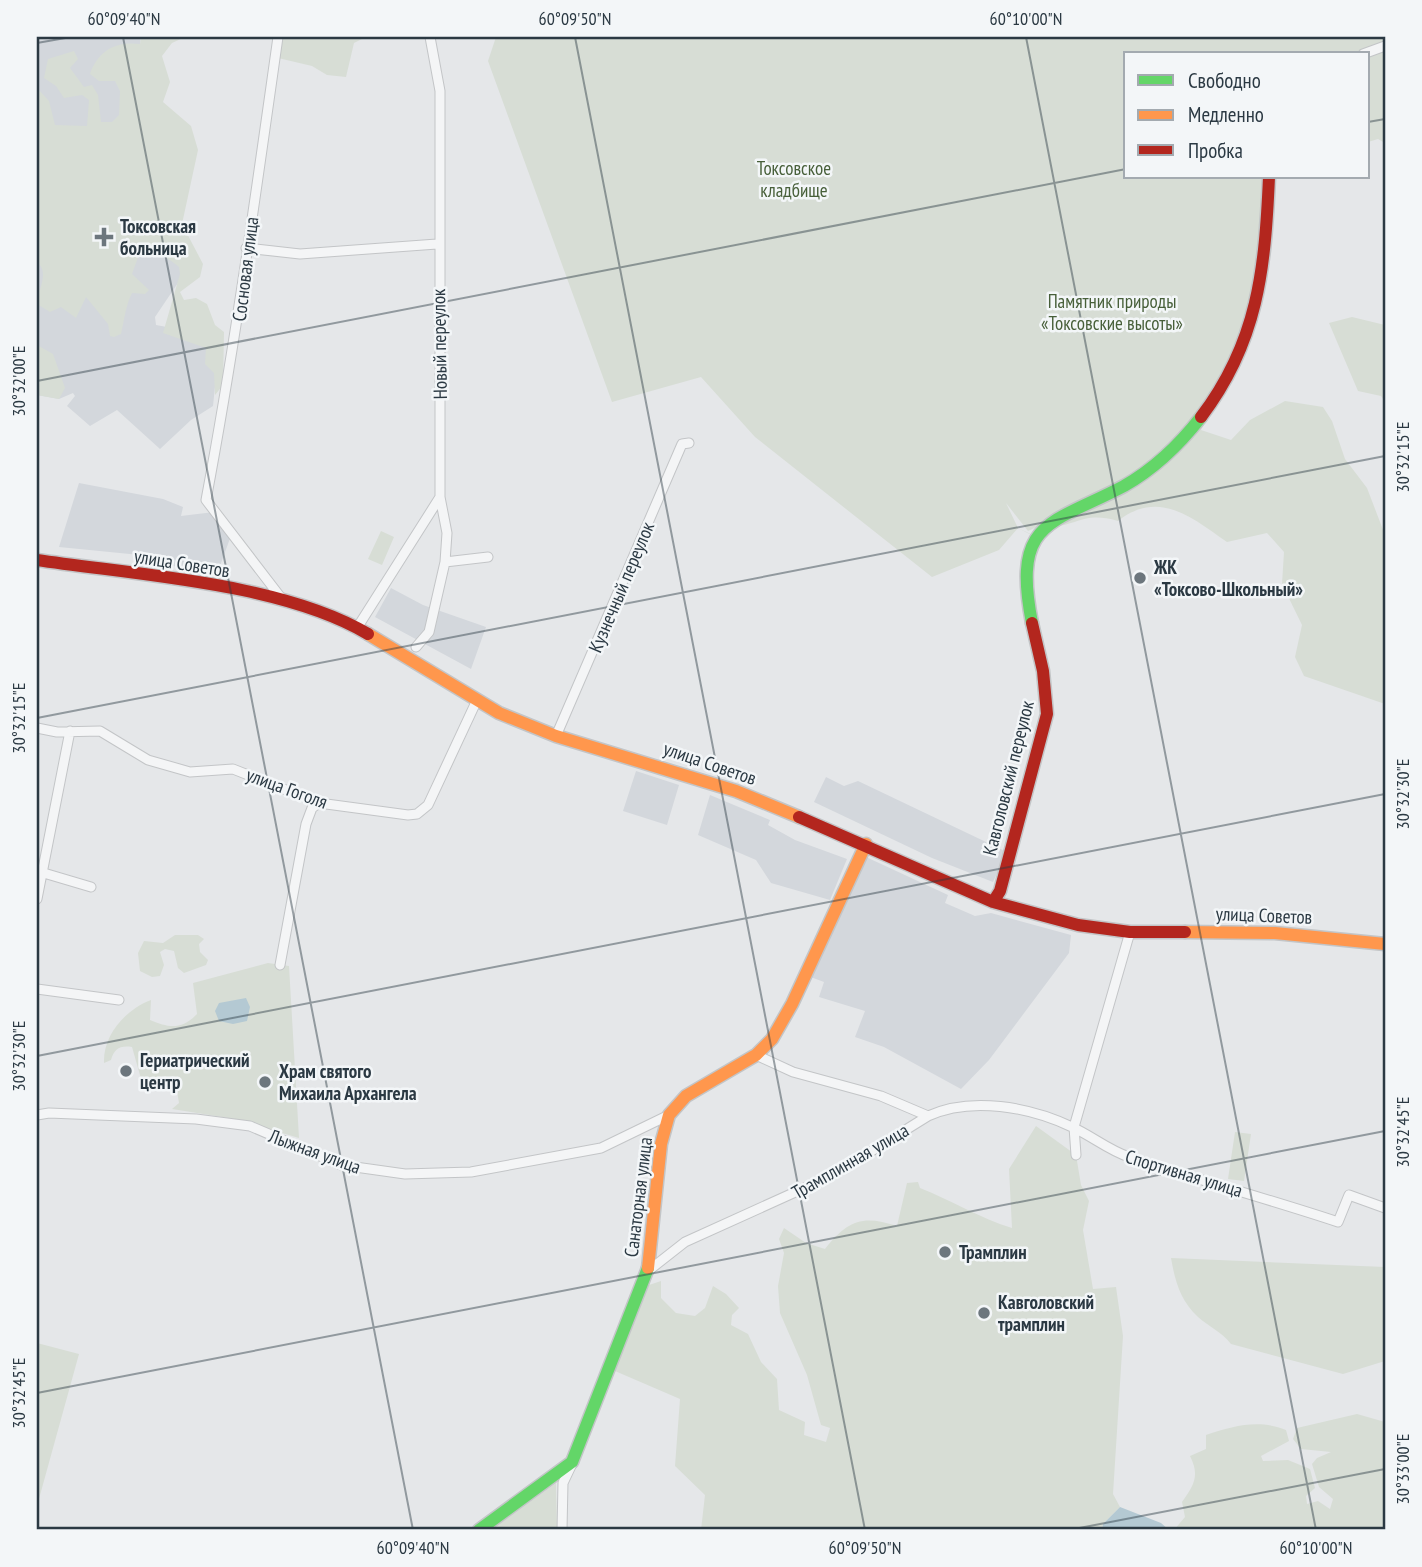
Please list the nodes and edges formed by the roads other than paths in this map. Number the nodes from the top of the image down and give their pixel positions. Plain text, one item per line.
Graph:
1 (278, 37) edge
2 (430, 37) edge
3 (1385, 46) edge
4 (1368, 52) edge
5 (1269, 178) edge
6 (438, 244) junction
7 (246, 248) junction
8 (689, 443) dead end
9 (440, 497) junction
10 (488, 557) dead end
11 (37, 560) edge
12 (445, 562) junction
13 (282, 598) junction
14 (357, 628) junction
15 (416, 648) dead end
16 (477, 700) junction
17 (37, 728) edge
18 (70, 731) junction
19 (556, 736) junction
20 (318, 803) junction
21 (866, 844) junction
22 (39, 871) edge
23 (91, 887) dead end
24 (37, 899) edge
25 (993, 902) junction
26 (1130, 932) junction
27 (1385, 944) edge
28 (280, 965) dead end
29 (37, 989) edge
30 (119, 1000) dead end
31 (757, 1055) junction
32 (37, 1115) edge
33 (669, 1115) junction
34 (928, 1116) junction
35 (1074, 1127) junction
36 (1076, 1155) dead end
37 (1385, 1208) edge
38 (648, 1272) junction
39 (572, 1462) junction
40 (479, 1530) edge
41 (562, 1530) edge

1 - 7 street, Сосновая улица
2 - 6 street, Новый переулок
3 - 4 street
5 - 25 street, Кавголовский переулок
6 - 7 street
6 - 9 street, Новый переулок
7 - 13 street, Сосновая улица
8 - 19 street, Кузнечный переулок
9 - 12 street, Новый переулок
9 - 14 street
10 - 12 street
11 - 13 street, улица Советов
12 - 15 street, Новый переулок
13 - 14 street, улица Советов
14 - 16 street, улица Советов
16 - 19 street, улица Советов
16 - 20 street, улица Гоголя
17 - 18 street, улица Гоголя
18 - 20 street, улица Гоголя
18 - 22 street
19 - 21 street, улица Советов
20 - 28 street
21 - 25 street, улица Советов
21 - 31 street, Санаторная улица
22 - 23 street
22 - 24 street
25 - 26 street, улица Советов
26 - 27 street, улица Советов
26 - 35 street
29 - 30 street
31 - 33 street, Санаторная улица
31 - 34 street, Трамплинная улица
32 - 33 street, Лыжная улица
33 - 38 street, Санаторная улица
34 - 35 street, Спортивная улица
34 - 38 street, Трамплинная улица
35 - 36 street
35 - 37 street, Спортивная улица
38 - 39 street, Санаторная улица
39 - 40 street
39 - 41 street, Санаторная улица

